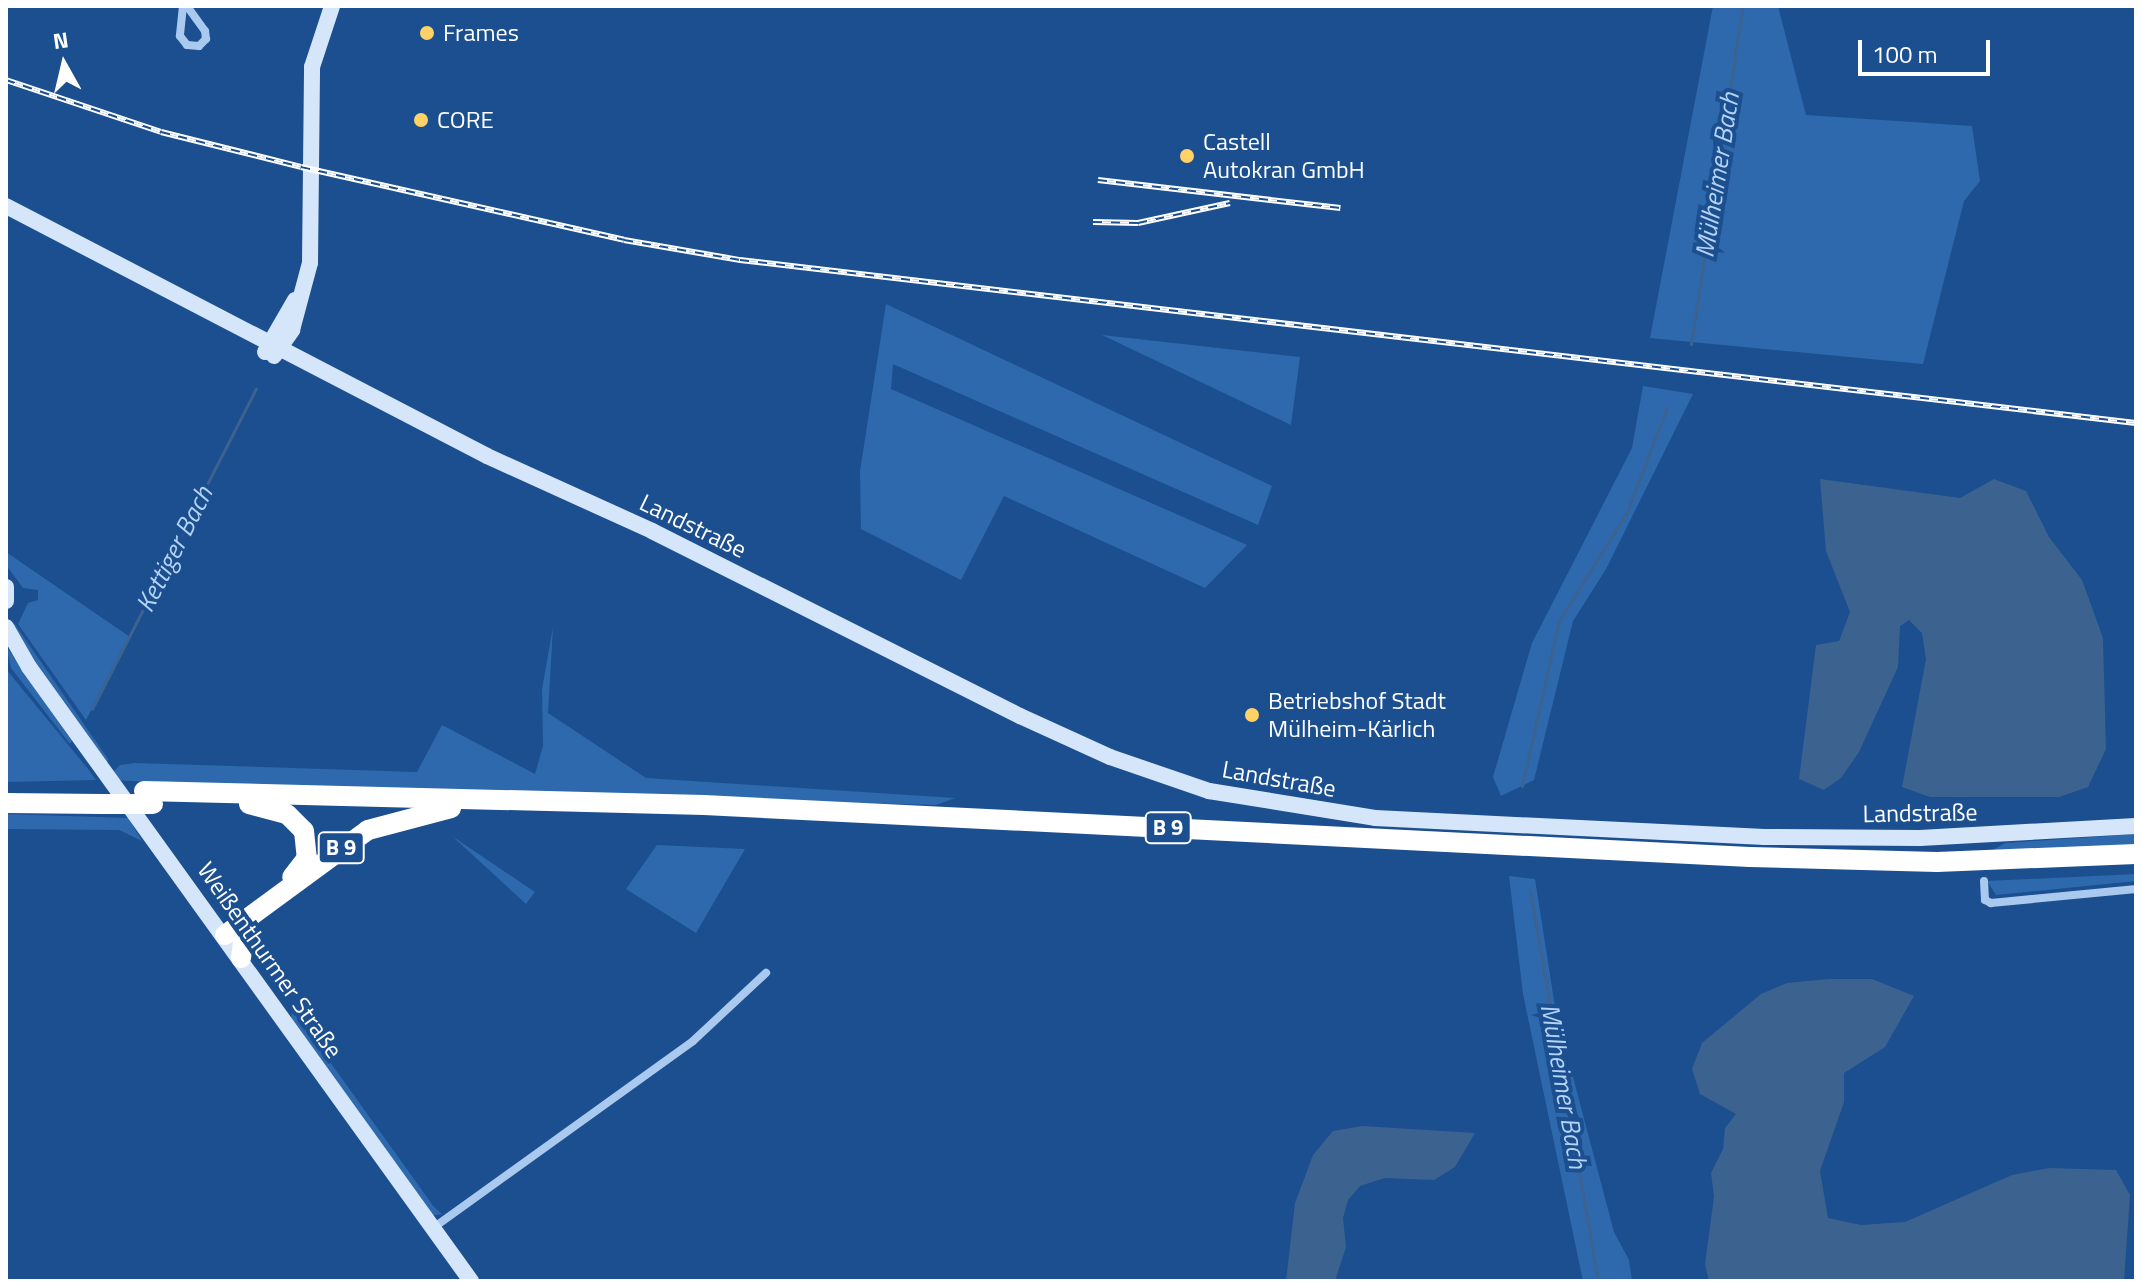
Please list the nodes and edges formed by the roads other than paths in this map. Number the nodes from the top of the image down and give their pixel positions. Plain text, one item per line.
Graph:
1 (185, 6) edge
2 (332, 6) edge
3 (6, 206) edge
4 (6, 216) edge
5 (305, 285) junction
6 (292, 330) junction
7 (271, 351) junction
8 (317, 369) junction
9 (487, 456) junction
10 (6, 587) edge
11 (6, 601) edge
12 (6, 627) edge
13 (6, 642) edge
14 (29, 667) junction
15 (6, 791) edge
16 (98, 798) junction
17 (149, 798) junction
18 (6, 803) edge
19 (249, 804) junction
20 (451, 808) junction
21 (2136, 826) edge
22 (1983, 836) junction
23 (2136, 854) edge
24 (1983, 855) dead end
25 (2136, 866) edge
26 (1984, 881) dead end
27 (2136, 889) edge
28 (246, 919) junction
29 (222, 930) junction
30 (241, 958) junction
31 (766, 973) dead end
32 (433, 1228) junction
33 (471, 1281) edge

1 - 1 street
2 - 5 street
3 - 7 street
4 - 7 street
5 - 6 street
5 - 7 street
6 - 7 street
6 - 8 street
7 - 8 street
7 - 9 street
8 - 9 street
9 - 22 street, Landstraße
10 - 11 street
12 - 14 street, Weißenthurmer Straße
13 - 14 street, Weißenthurmer Straße
14 - 29 street, Weißenthurmer Straße
15 - 16 highway, B 9
16 - 17 highway, B 9, bridge
16 - 18 highway, B 9
17 - 19 highway, B 9
17 - 23 highway, B 9
19 - 20 highway, B 9
19 - 29 highway, B 9
20 - 25 highway, B 9
20 - 28 highway, B 9
21 - 22 street, Landstraße
22 - 24 street
26 - 27 street
28 - 29 highway, B 9
28 - 30 highway
29 - 30 street, Weißenthurmer Straße
30 - 32 street, Weißenthurmer Straße
31 - 32 street
32 - 33 street, Weißenthurmer Straße

